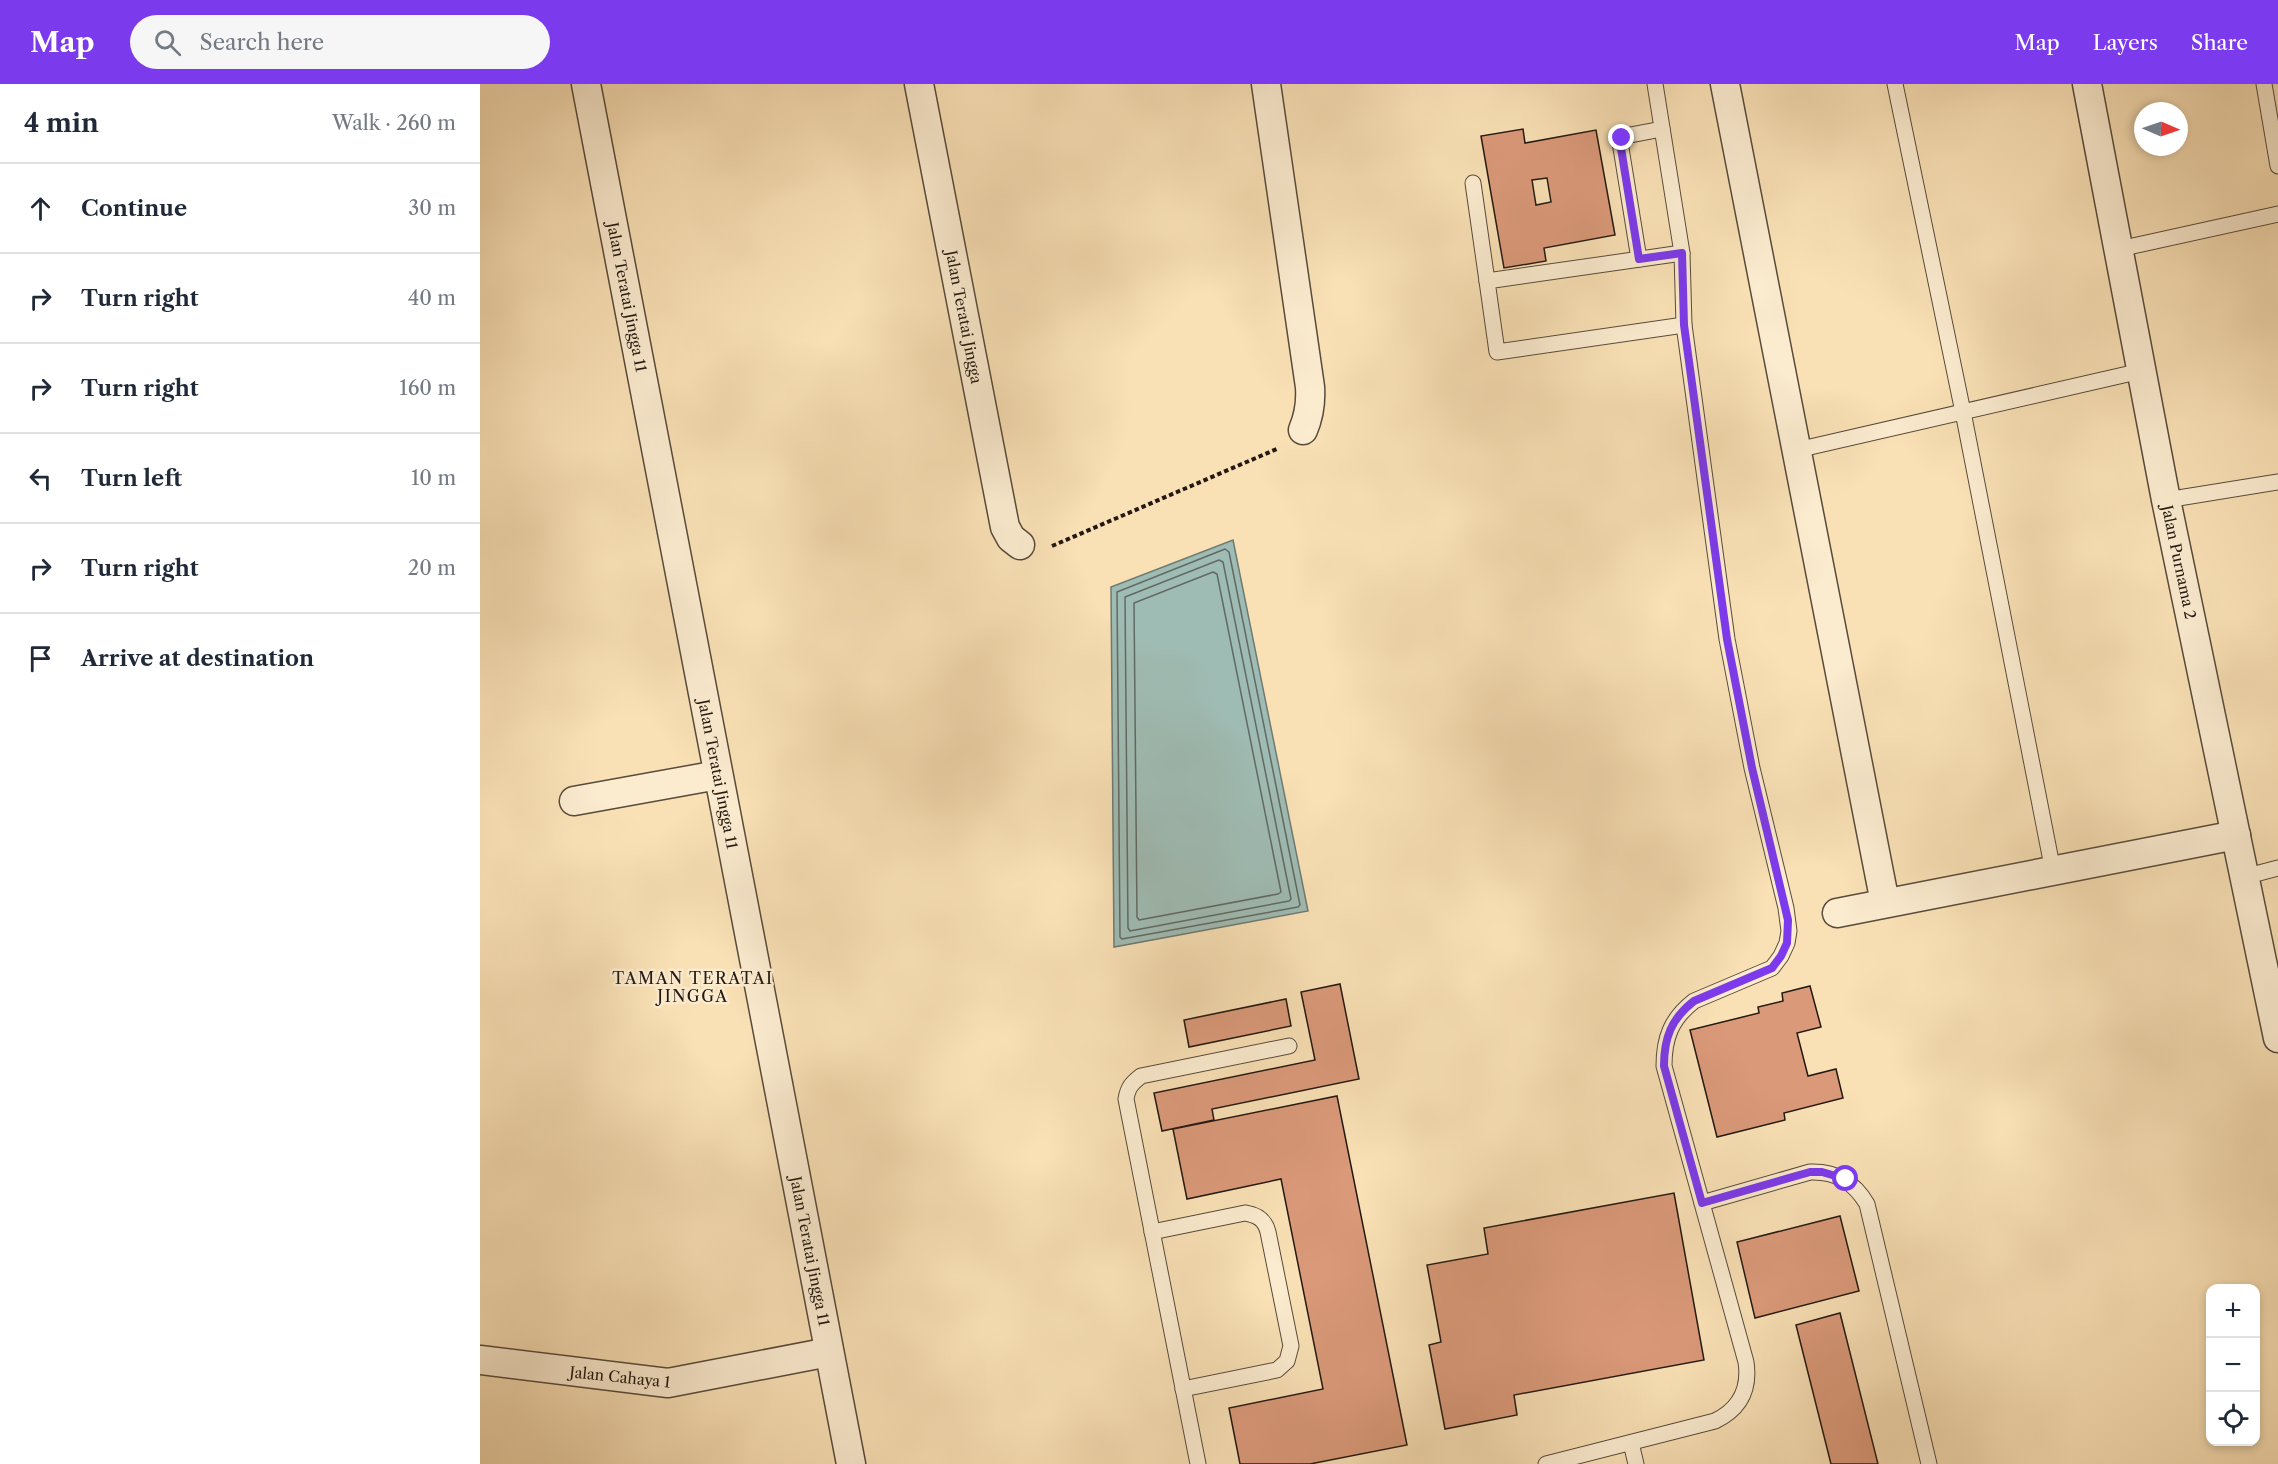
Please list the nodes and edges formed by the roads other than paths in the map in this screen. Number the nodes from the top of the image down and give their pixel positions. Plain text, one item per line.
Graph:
1 (586, 84) edge
2 (919, 84) edge
3 (1266, 84) edge
4 (1655, 84) edge
5 (1725, 84) edge
6 (1895, 84) edge
7 (2087, 84) edge
8 (2264, 84) edge
9 (1662, 129) junction
10 (2278, 166) edge
11 (1473, 183) dead end
12 (2278, 214) edge
13 (2119, 249) junction
14 (1682, 253) junction
15 (1639, 259) junction
16 (1487, 281) junction
17 (1684, 325) junction
18 (2141, 371) junction
19 (1963, 412) junction
20 (1303, 430) road end
21 (1797, 450) junction
22 (2278, 482) edge
23 (2166, 500) junction
24 (1020, 545) road end
25 (718, 775) junction
26 (574, 801) dead end
27 (2236, 835) junction
28 (2278, 868) edge
29 (2054, 871) junction
30 (2244, 877) junction
31 (1885, 903) junction
32 (1837, 913) dead end
33 (2278, 1038) edge
34 (1289, 1046) dead end
35 (1702, 1203) junction
36 (1152, 1232) junction
37 (829, 1352) junction
38 (480, 1360) edge
39 (1183, 1389) junction
40 (1631, 1443) junction
41 (851, 1464) edge
42 (1198, 1464) edge
43 (1546, 1464) edge
44 (1636, 1464) edge
45 (1929, 1464) edge

1 - 25 street, Jalan Teratai Jingga 11
2 - 24 street, Jalan Teratai Jingga
3 - 20 street
4 - 9 lane
5 - 21 street
6 - 19 lane
7 - 13 street, Jalan Purnama 2
8 - 10 lane
9 - 14 lane
9 - 15 lane
11 - 16 lane
12 - 13 lane
13 - 18 street, Jalan Purnama 2
14 - 15 lane
14 - 17 lane
15 - 16 lane
16 - 17 lane
17 - 35 lane
18 - 19 lane
18 - 23 street, Jalan Purnama 2
19 - 21 lane
19 - 29 lane
21 - 31 street
22 - 23 lane
23 - 27 street, Jalan Purnama 2
25 - 26 street
25 - 37 street, Jalan Teratai Jingga 11
27 - 29 street
27 - 30 street, Jalan Purnama 2
28 - 30 lane
29 - 31 street
30 - 33 street, Jalan Purnama 2
31 - 32 street
34 - 36 lane
35 - 40 lane
35 - 45 lane
36 - 39 lane
36 - 39 lane
37 - 38 street, Jalan Cahaya 1
37 - 41 street, Jalan Teratai Jingga 11
39 - 42 lane
40 - 43 lane
40 - 44 lane

